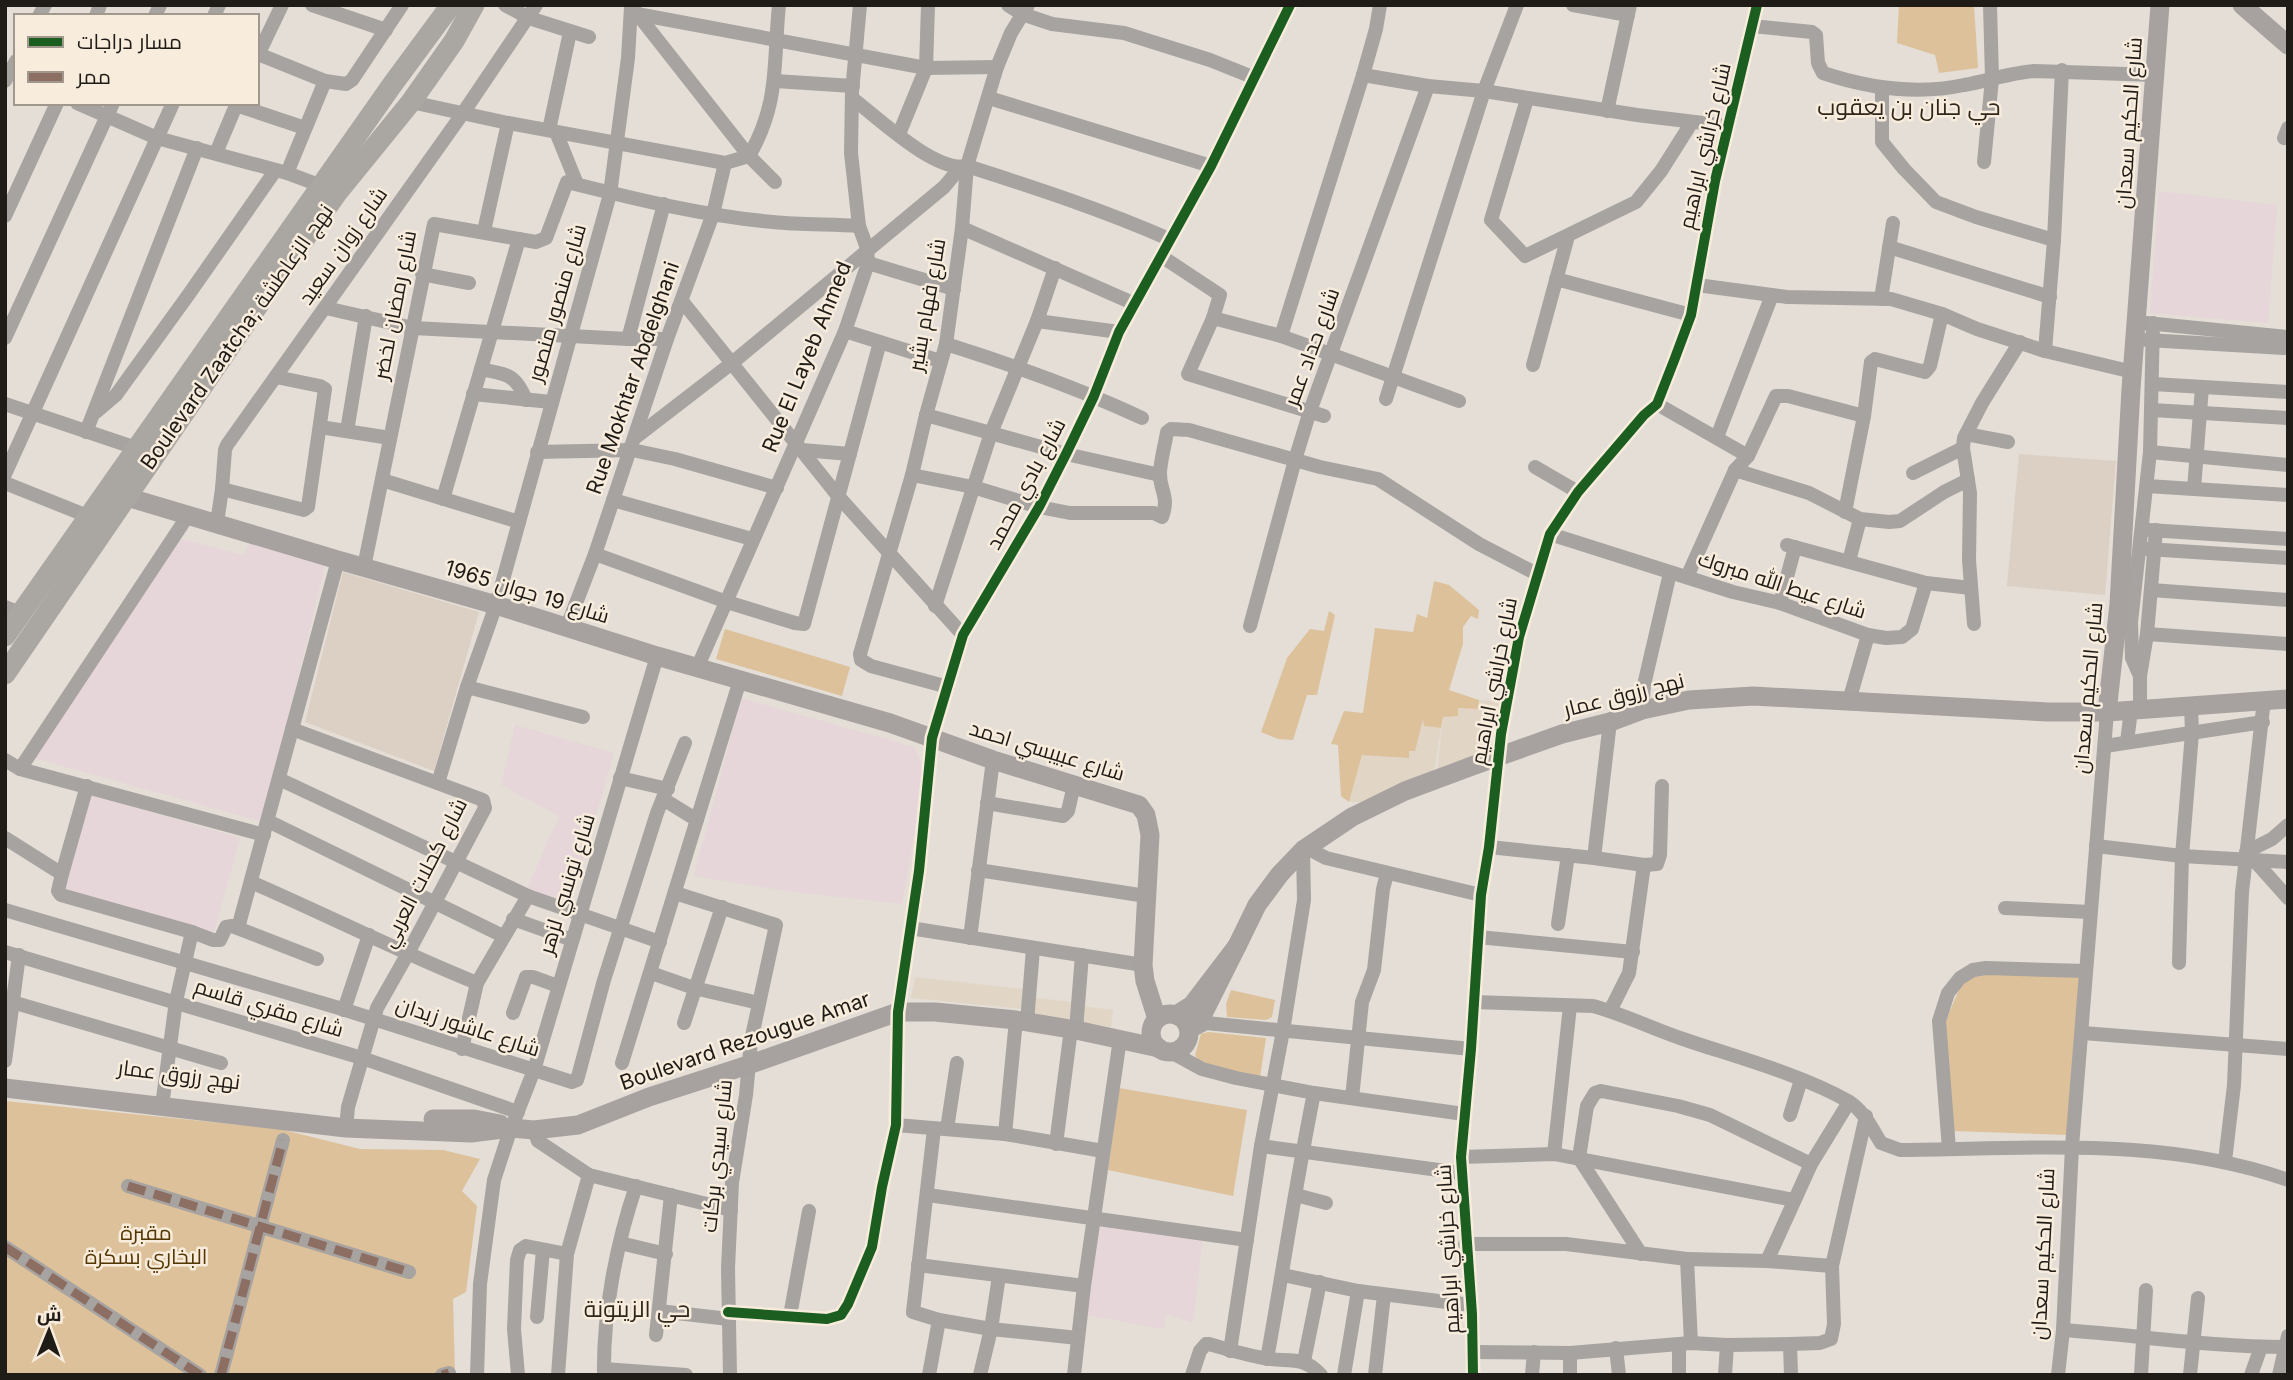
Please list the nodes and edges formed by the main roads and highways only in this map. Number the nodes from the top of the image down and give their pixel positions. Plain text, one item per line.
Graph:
1 (451, 5) edge
2 (474, 5) edge
3 (2160, 5) edge
4 (2242, 5) edge
5 (2288, 45) edge
6 (330, 189) junction
7 (119, 492) junction
8 (13, 611) edge
9 (5, 636) edge
10 (5, 674) edge
11 (2288, 699) edge
12 (2107, 712) junction
13 (932, 738) joint
14 (1172, 1023) junction
15 (1120, 1039) junction
16 (1165, 1050) junction
17 (5, 1077) edge
18 (5, 1088) edge
19 (163, 1101) junction
20 (514, 1121) junction
21 (346, 1122) junction

1 - 6 main road, Boulevard Zaatcha; نهج الزعاطشة
2 - 6 main road, Boulevard Zaatcha; نهج الزعاطشة
3 - 12 main road, شارع الحكيم سعدان
4 - 5 main road
6 - 7 main road, Boulevard Zaatcha; نهج الزعاطشة
6 - 7 main road, Boulevard Zaatcha; نهج الزعاطشة
7 - 8 main road, Boulevard Zaatcha; نهج الزعاطشة
7 - 10 main road, Boulevard Zaatcha; نهج الزعاطشة
7 - 13 main road, شارع 19 جوان 1965
8 - 9 main road, Boulevard Zaatcha; نهج الزعاطشة
11 - 12 main road, نهج رزوق عمار
12 - 14 main road, نهج رزوق عمار
13 - 14 main road, شارع عبيبسي احمد
14 - 15 main road
14 - 16 main road, شارع عبيبسي احمد
14 - 16 main road
15 - 16 main road, Boulevard Rezougue Amar
15 - 20 main road, Boulevard Rezougue Amar
17 - 19 main road, نهج رزوق عمار
18 - 19 main road, نهج رزوق عمار
19 - 21 main road, نهج رزوق عمار
20 - 21 main road, Boulevard Rezougue Amar
20 - 21 main road, Boulevard Rezougue Amar

